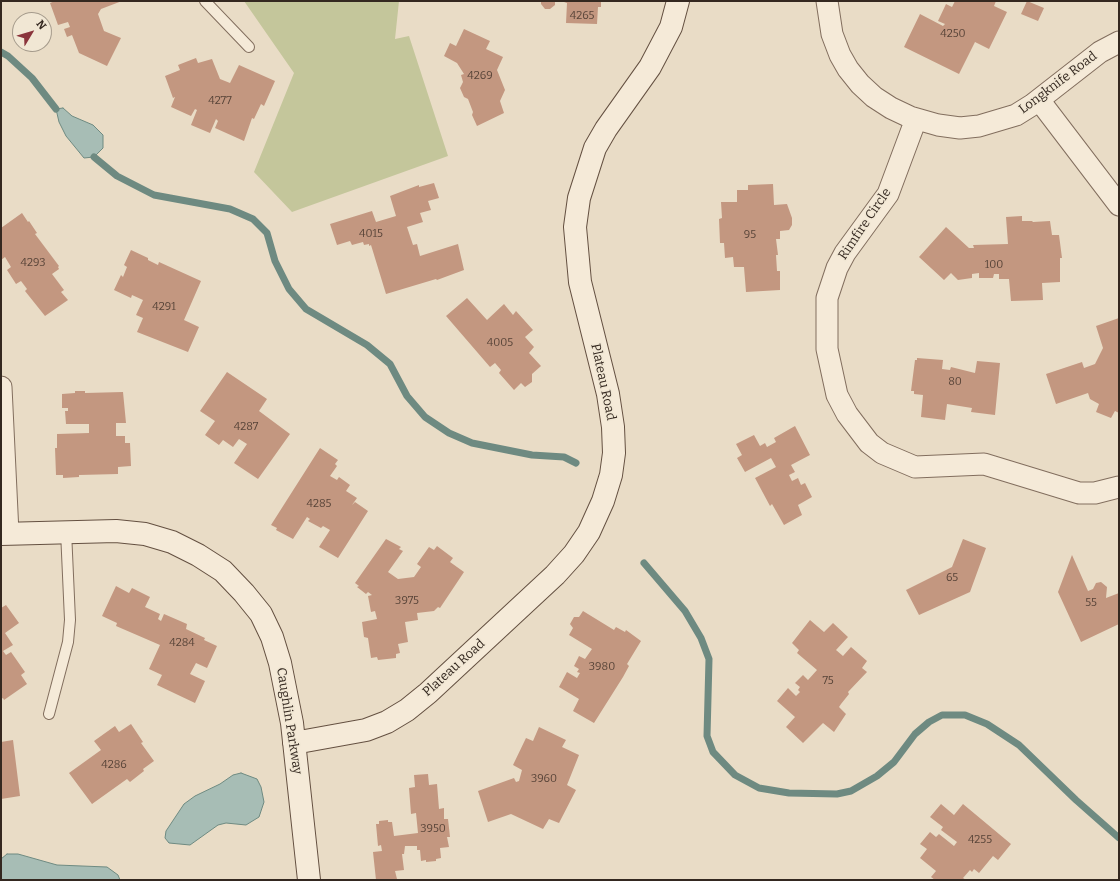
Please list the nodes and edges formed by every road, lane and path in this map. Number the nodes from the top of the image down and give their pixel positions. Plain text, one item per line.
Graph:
1 (205, 1) edge
2 (678, 1) edge
3 (827, 1) edge
4 (1119, 42) edge
5 (249, 47) dead end
6 (1039, 100) junction
7 (916, 119) junction
8 (1119, 205) edge
9 (1, 387) edge
10 (1119, 487) edge
11 (66, 531) junction
12 (4, 534) edge
13 (49, 714) dead end
14 (294, 743) junction
15 (309, 880) edge

1 - 5 lane
2 - 14 street, Plateau Road
3 - 7 street, Longknife Road
4 - 6 street, Longknife Road
6 - 7 street, Longknife Road
6 - 8 street
7 - 10 street, Rimfire Circle
9 - 12 street
11 - 12 street, Caughlin Parkway
11 - 13 lane
11 - 14 street, Caughlin Parkway
14 - 15 street, Caughlin Parkway

